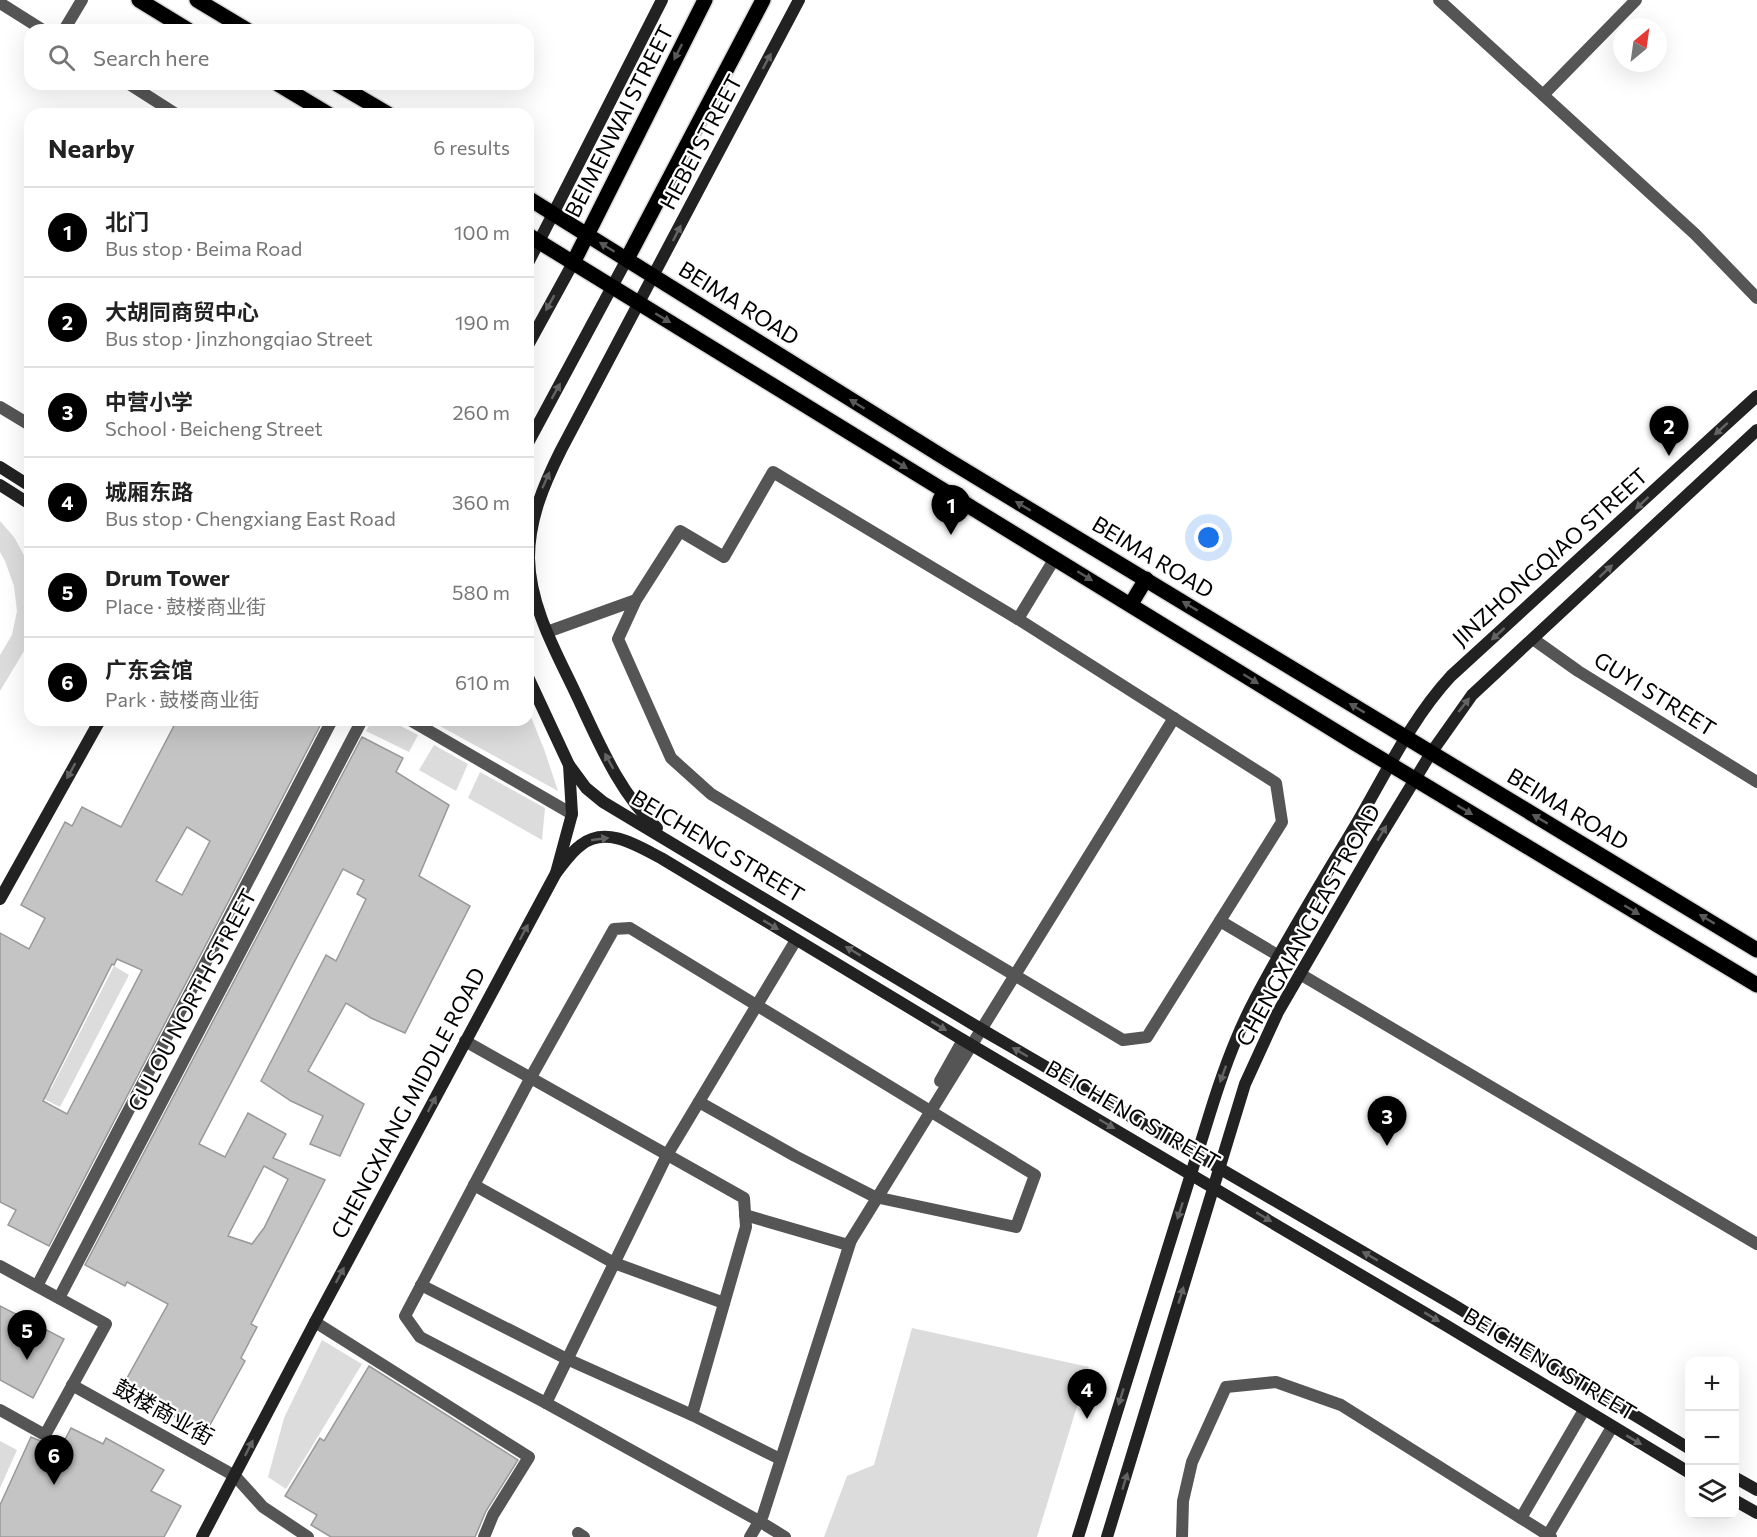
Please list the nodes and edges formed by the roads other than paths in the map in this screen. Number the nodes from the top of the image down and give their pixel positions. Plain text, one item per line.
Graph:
1 (82, 0) edge
2 (139, 0) edge
3 (197, 0) edge
4 (662, 0) edge
5 (705, 0) edge
6 (763, 0) edge
7 (799, 0) edge
8 (1439, 0) edge
9 (1636, 0) edge
10 (0, 3) edge
11 (33, 24) edge
12 (68, 24) edge
13 (178, 24) edge
14 (237, 24) edge
15 (138, 90) edge
16 (288, 90) edge
17 (348, 90) edge
18 (1543, 95) junction
19 (167, 108) edge
20 (318, 108) edge
21 (378, 108) edge
22 (534, 202) edge
23 (554, 214) junction
24 (587, 235) junction
25 (534, 238) edge
26 (627, 259) junction
27 (573, 263) junction
28 (654, 276) junction
29 (612, 288) junction
30 (1757, 298) edge
31 (639, 303) junction
32 (534, 334) edge
33 (1757, 396) edge
34 (0, 407) edge
35 (24, 421) edge
36 (1757, 430) edge
37 (534, 432) edge
38 (0, 467) edge
39 (24, 482) edge
40 (0, 485) edge
41 (24, 500) edge
42 (534, 520) edge
43 (1055, 558) junction
44 (1146, 579) junction
45 (534, 591) edge
46 (636, 600) junction
47 (1131, 604) junction
48 (1018, 619) junction
49 (547, 632) junction
50 (1533, 639) junction
51 (534, 690) edge
52 (1174, 718) junction
53 (97, 726) edge
54 (329, 726) edge
55 (359, 726) edge
56 (420, 726) edge
57 (1407, 738) junction
58 (1431, 753) junction
59 (1390, 764) junction
60 (570, 765) junction
61 (1415, 780) junction
62 (1757, 782) edge
63 (572, 814) junction
64 (669, 840) junction
65 (556, 873) junction
66 (0, 899) edge
67 (1220, 921) junction
68 (796, 940) junction
69 (1757, 950) edge
70 (1279, 956) junction
71 (1300, 974) junction
72 (1016, 976) junction
73 (1757, 985) edge
74 (757, 1005) junction
75 (984, 1030) junction
76 (465, 1041) junction
77 (967, 1042) junction
78 (531, 1077) junction
79 (699, 1102) junction
80 (928, 1109) junction
81 (667, 1155) junction
82 (1198, 1155) junction
83 (1220, 1168) junction
84 (1192, 1174) junction
85 (474, 1185) junction
86 (1214, 1187) junction
87 (876, 1197) junction
88 (745, 1215) junction
89 (1757, 1244) edge
90 (848, 1245) junction
91 (614, 1263) junction
92 (0, 1266) edge
93 (422, 1284) junction
94 (36, 1286) junction
95 (59, 1299) junction
96 (724, 1303) junction
97 (315, 1322) junction
98 (567, 1359) junction
99 (72, 1385) junction
100 (546, 1403) junction
101 (0, 1410) edge
102 (1584, 1410) junction
103 (692, 1415) junction
104 (1612, 1427) junction
105 (1685, 1447) edge
106 (780, 1459) junction
107 (1685, 1471) edge
108 (235, 1476) junction
109 (1739, 1479) edge
110 (1757, 1490) edge
111 (1739, 1503) edge
112 (1757, 1513) edge
113 (1521, 1518) junction
114 (759, 1521) junction
115 (1549, 1536) edge
116 (202, 1537) edge
117 (308, 1537) edge
118 (484, 1537) edge
119 (750, 1537) edge
120 (785, 1537) edge
121 (1078, 1537) edge
122 (1107, 1537) edge
123 (1182, 1537) edge

1 - 12 street
2 - 13 main road
3 - 14 main road
4 - 23 street
5 -> 24 main road, BEIMENWAI STREET
6 - 26 main road
28 -> 7 street, HEBEI STREET
8 - 18 street
9 - 18 street
10 - 11 street
15 - 19 street
16 - 20 main road
17 - 21 main road
18 - 30 street
22 - 23 main road, BEIMA ROAD
23 - 24 main road, BEIMA ROAD
23 - 25 street
26 -> 24 main road, BEIMA ROAD
24 - 27 main road, BEIMENWAI STREET
25 - 27 main road
26 - 28 main road, BEIMA ROAD
26 - 29 street
27 - 29 main road
27 -> 32 street
28 - 31 street, HEBEI STREET
44 -> 28 main road, BEIMA ROAD
29 - 31 main road
37 -> 29 street
42 -> 31 street, HEBEI STREET
31 -> 43 main road
33 -> 57 street, JINZHONGQIAO STREET
34 - 35 street
50 -> 36 street, JINZHONGQIAO STREET
38 - 39 street
40 - 41 street
43 -> 47 main road
43 - 48 street
44 - 47 main road
57 -> 44 main road, BEIMA ROAD
49 -> 45 street, HEBEI STREET
46 - 48 street
46 - 49 street
46 - 72 street
47 -> 59 main road
48 - 52 street
64 -> 49 street, HEBEI STREET
58 -> 50 street, JINZHONGQIAO STREET
50 - 62 street, GUYI STREET
51 - 60 street, CHENGXIANG MIDDLE ROAD
52 - 67 street
52 - 72 street
53 -> 66 street
54 - 94 street, GULOU NORTH STREET
55 - 95 street, GULOU NORTH STREET
56 - 63 street
57 - 58 main road, BEIMA ROAD
57 - 59 street, JINZHONGQIAO STREET
58 - 61 street, CHENGXIANG EAST ROAD
69 -> 58 main road, BEIMA ROAD
59 - 61 main road
59 - 70 street, CHENGXIANG EAST ROAD
60 - 63 street, CHENGXIANG MIDDLE ROAD
60 - 64 street, BEICHENG STREET
71 -> 61 street, CHENGXIANG EAST ROAD
61 -> 73 main road
63 - 65 street, CHENGXIANG MIDDLE ROAD
75 -> 64 street, BEICHENG STREET
65 -> 68 street, BEICHENG STREET
76 -> 65 street, CHENGXIANG MIDDLE ROAD
67 - 70 street
67 - 72 street
68 - 74 street
68 -> 77 street, BEICHENG STREET
70 -> 82 street, CHENGXIANG EAST ROAD
71 - 83 street, CHENGXIANG EAST ROAD
71 - 89 street
72 - 75 street
74 - 78 street
74 - 79 street
74 - 80 street
75 - 77 street
82 -> 75 street, BEICHENG STREET
76 - 78 street
97 -> 76 street, CHENGXIANG MIDDLE ROAD
77 - 80 street
77 -> 84 street, BEICHENG STREET
78 - 81 street
78 - 85 street
79 - 81 street
79 - 87 street
80 - 87 street
80 - 87 street
81 - 88 street
81 - 91 street
82 - 83 street, BEICHENG STREET
82 - 84 street, CHENGXIANG EAST ROAD
83 - 86 street, CHENGXIANG EAST ROAD
105 -> 83 street, BEICHENG STREET
84 - 86 street, BEICHENG STREET
84 -> 121 street, CHENGXIANG EAST ROAD
85 - 91 street
85 - 93 street
86 -> 102 street, BEICHENG STREET
122 -> 86 street, CHENGXIANG EAST ROAD
87 - 90 street
88 - 90 street
88 - 96 street
90 - 106 street
91 - 96 street
91 - 98 street
92 - 94 street
93 - 98 street
93 - 100 street
94 - 95 street
95 - 99 street
96 - 103 street
108 -> 97 street, CHENGXIANG MIDDLE ROAD
97 - 118 street
98 - 100 street
98 - 103 street
99 - 101 street
99 - 108 street, 鼓楼商业街
100 - 114 street
102 - 104 street, BEICHENG STREET
102 - 113 street
103 - 106 street
104 -> 107 street, BEICHENG STREET
104 - 115 street
106 - 114 street
108 - 116 street, CHENGXIANG MIDDLE ROAD
108 - 117 street, 鼓楼商业街
109 - 110 street
111 - 112 street
113 - 115 street
113 - 123 street
114 - 119 street
114 - 120 street

